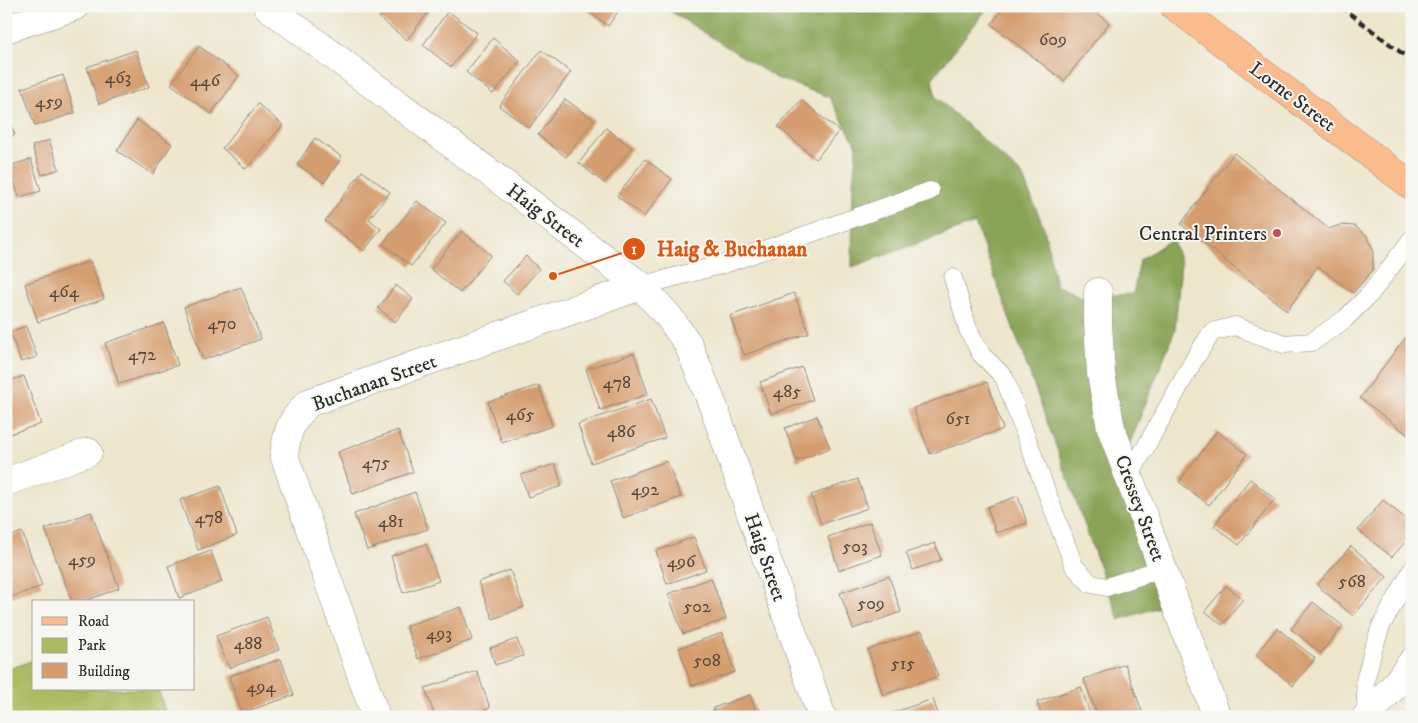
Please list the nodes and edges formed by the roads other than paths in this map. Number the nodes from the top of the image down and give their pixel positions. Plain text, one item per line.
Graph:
1 (76, 6) edge
2 (267, 6) edge
3 (1174, 6) edge
4 (6, 29) edge
5 (1412, 186) edge
6 (930, 191) dead end
7 (1412, 239) edge
8 (953, 278) dead end
9 (641, 286) junction
10 (1098, 292) dead end
11 (88, 452) dead end
12 (1130, 478) junction
13 (6, 482) edge
14 (1163, 568) junction
15 (1412, 570) edge
16 (1412, 662) edge
17 (1366, 716) edge
18 (376, 717) edge
19 (822, 717) edge
20 (1217, 717) edge

1 - 4 street
2 - 9 street, Haig Street
3 - 5 main road, Lorne Street
6 - 9 lane
7 - 12 lane
8 - 14 lane
9 - 18 street, Buchanan Street
9 - 19 street, Haig Street
10 - 12 street, Cressey Street
11 - 13 street
12 - 14 street, Cressey Street
14 - 20 street, Cressey Street
15 - 17 lane
16 - 17 street

